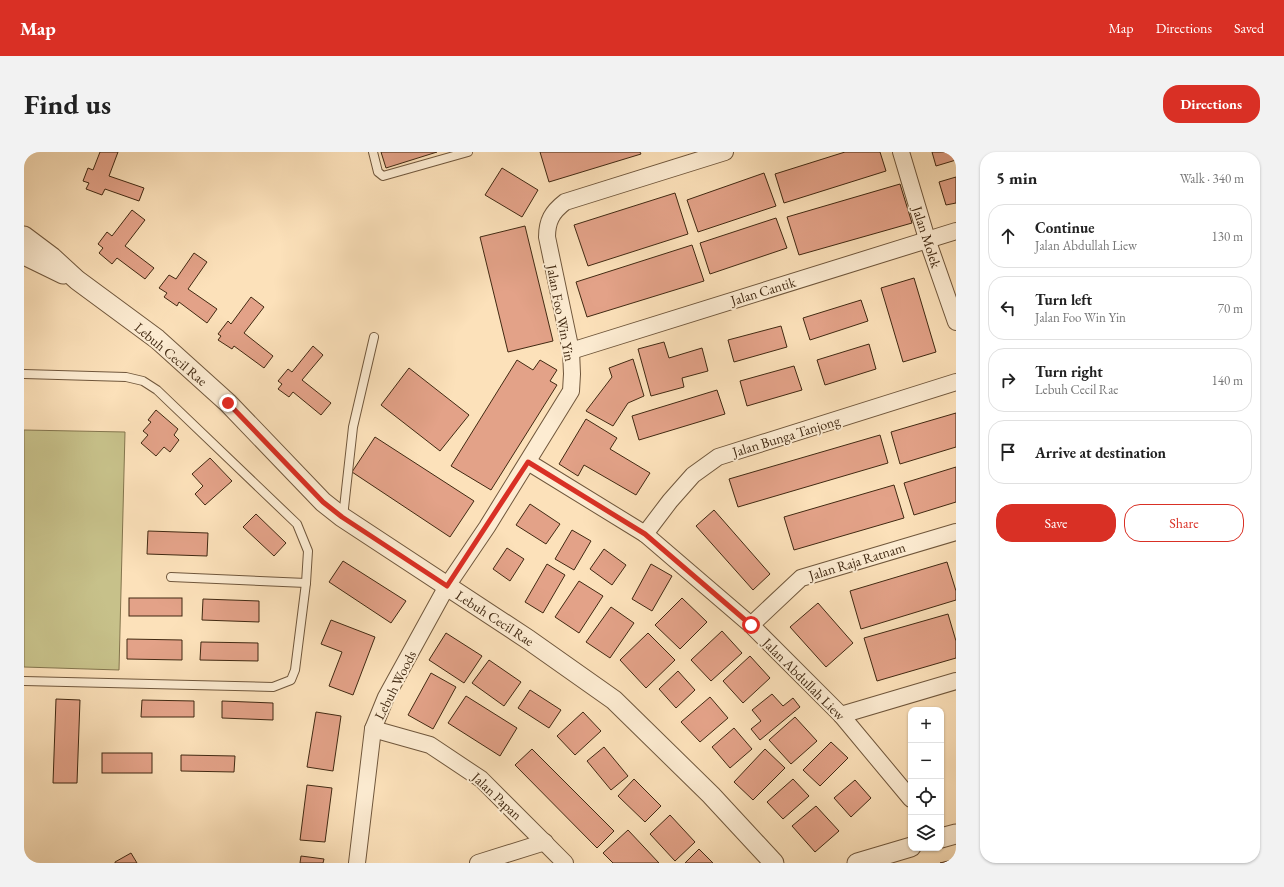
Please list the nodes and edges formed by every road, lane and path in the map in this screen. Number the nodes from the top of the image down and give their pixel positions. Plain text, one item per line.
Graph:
1 (373, 152) edge
2 (468, 152) edge
3 (725, 152) edge
4 (901, 152) edge
5 (956, 231) edge
6 (24, 236) edge
7 (927, 239) junction
8 (24, 255) edge
9 (77, 280) junction
10 (956, 322) edge
11 (374, 337) dead end
12 (571, 351) junction
13 (24, 374) edge
14 (956, 382) edge
15 (528, 462) junction
16 (342, 517) junction
17 (956, 532) edge
18 (645, 534) junction
19 (170, 577) dead end
20 (306, 583) junction
21 (447, 586) junction
22 (751, 625) junction
23 (24, 680) edge
24 (956, 681) edge
25 (841, 715) junction
26 (373, 729) junction
27 (908, 795) edge
28 (956, 834) edge
29 (944, 837) edge
30 (544, 842) junction
31 (908, 848) edge
32 (356, 863) edge
33 (478, 863) edge
34 (565, 863) edge
35 (774, 863) edge
36 (857, 863) edge

1 - 2 lane
3 - 12 street, Jalan Foo Win Yin
4 - 7 street, Jalan Molek
5 - 7 street, Jalan Cantik
6 - 9 street, Lebuh Cecil Rae
7 - 10 street, Jalan Molek
7 - 12 street, Jalan Cantik
8 - 9 street, Lebuh Cecil Rae
9 - 16 street, Lebuh Cecil Rae
11 - 16 lane
12 - 15 street, Jalan Foo Win Yin
13 - 20 lane
14 - 18 street, Jalan Bunga Tanjong
15 - 18 street, Jalan Abdullah Liew
15 - 21 street, Jalan Foo Win Yin
16 - 21 street, Lebuh Cecil Rae
17 - 22 street, Jalan Raja Ratnam
18 - 22 street, Jalan Abdullah Liew
19 - 20 lane
20 - 23 lane
21 - 26 street, Lebuh Woods
21 - 35 street, Lebuh Cecil Rae
22 - 25 street, Jalan Abdullah Liew
24 - 25 street
25 - 27 street, Jalan Abdullah Liew
26 - 30 street, Jalan Papan
26 - 32 street, Lebuh Woods
28 - 29 street
30 - 33 street
30 - 34 street, Jalan Papan
31 - 36 street

